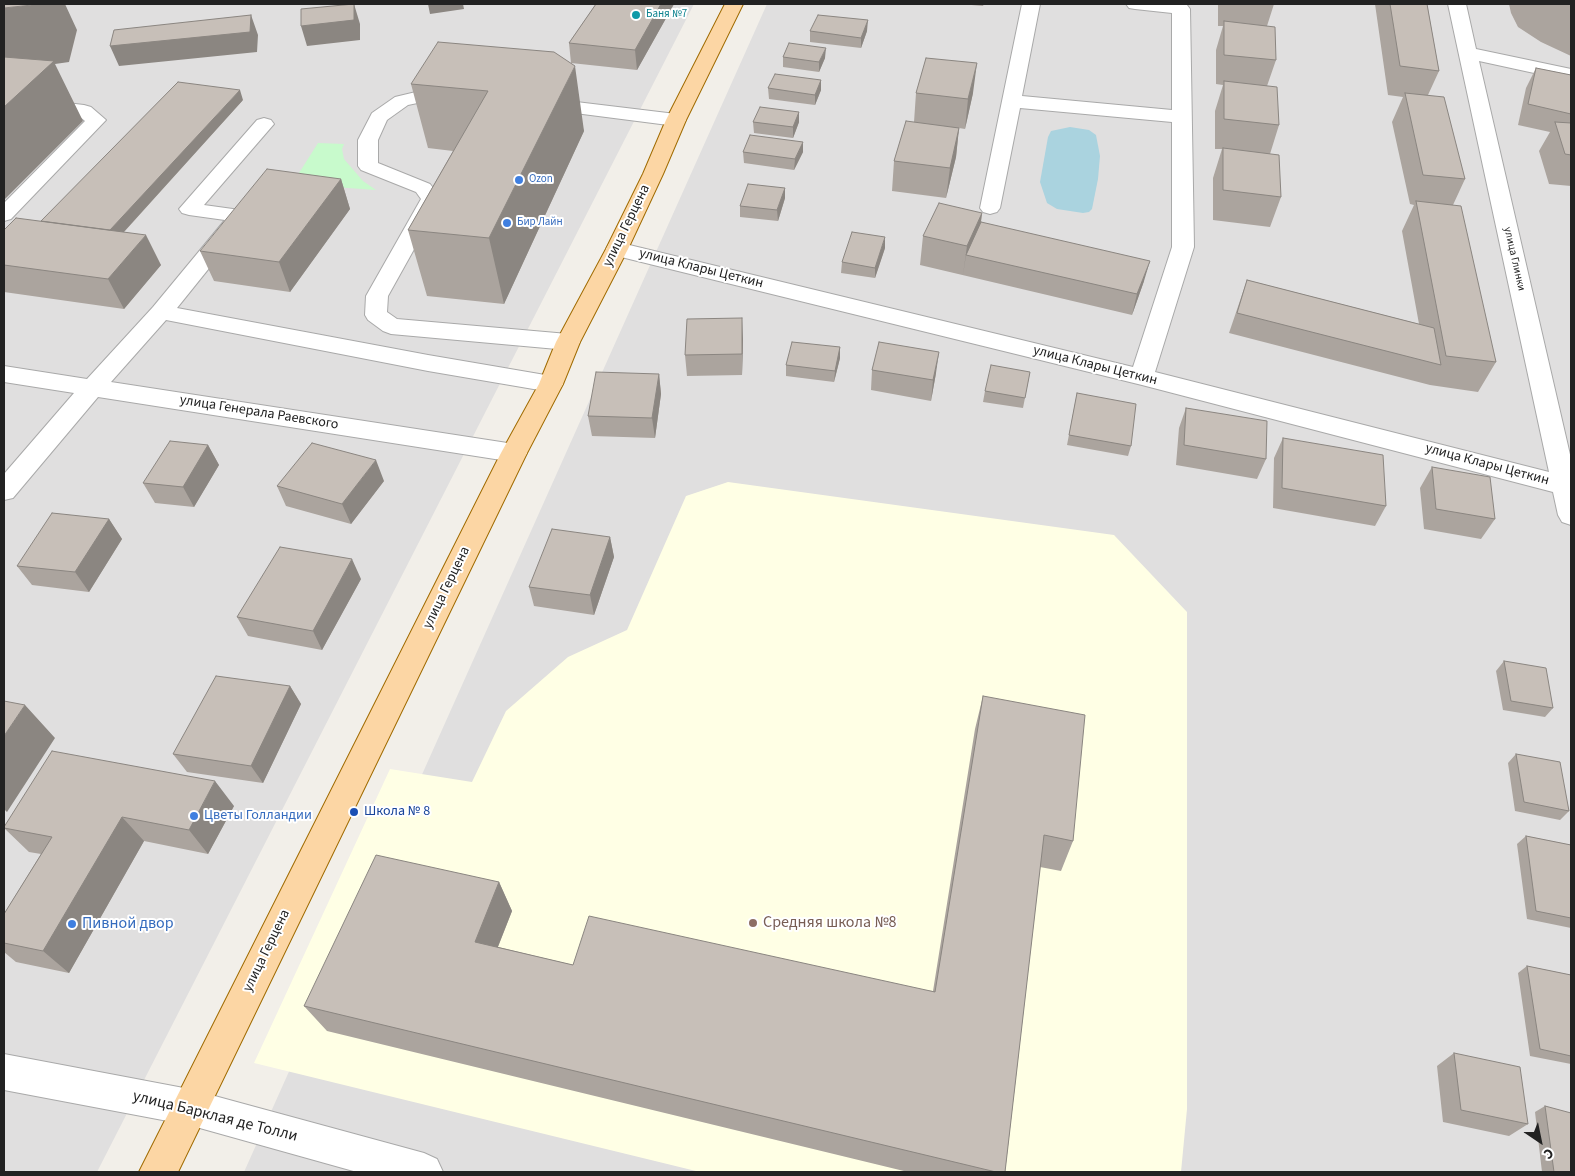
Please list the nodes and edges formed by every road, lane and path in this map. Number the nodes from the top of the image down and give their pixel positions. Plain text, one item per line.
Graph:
1 (734, 4) edge
2 (1031, 4) edge
3 (1135, 4) edge
4 (1457, 4) edge
5 (1468, 53) junction
6 (1571, 75) edge
7 (471, 95) edge
8 (520, 101) edge
9 (1011, 101) junction
10 (5, 106) edge
11 (1182, 117) junction
12 (676, 120) junction
13 (264, 124) dead end
14 (990, 208) dead end
15 (4, 215) edge
16 (617, 249) junction
17 (161, 312) junction
18 (568, 342) junction
19 (4, 374) edge
20 (1142, 377) junction
21 (551, 384) junction
22 (93, 388) junction
23 (514, 453) junction
24 (1568, 486) edge
25 (4, 491) edge
26 (1571, 515) edge
27 (4, 1072) edge
28 (189, 1107) junction
29 (158, 1172) edge
30 (424, 1172) edge

1 - 12 main road, улица Герцена
2 - 9 street
3 - 11 street
4 - 5 street, улица Глинки
5 - 6 street
5 - 24 street, улица Глинки
7 - 18 street
8 - 12 street
9 - 11 street
9 - 14 street
10 - 15 street
11 - 20 street
12 - 16 main road, улица Герцена
13 - 17 street
16 - 18 main road, улица Герцена
16 - 20 street, улица Клары Цеткин
17 - 21 street
17 - 22 street
18 - 21 main road, улица Герцена
19 - 22 street, улица Генерала Раевского
20 - 24 street, улица Клары Цеткин
21 - 23 main road, улица Герцена
22 - 23 street, улица Генерала Раевского
22 - 25 street
23 - 28 main road, улица Герцена
24 - 26 street, улица Глинки
27 - 28 street, улица Барклая де Толли
28 - 29 main road, улица Герцена
28 - 30 street, улица Барклая де Толли

